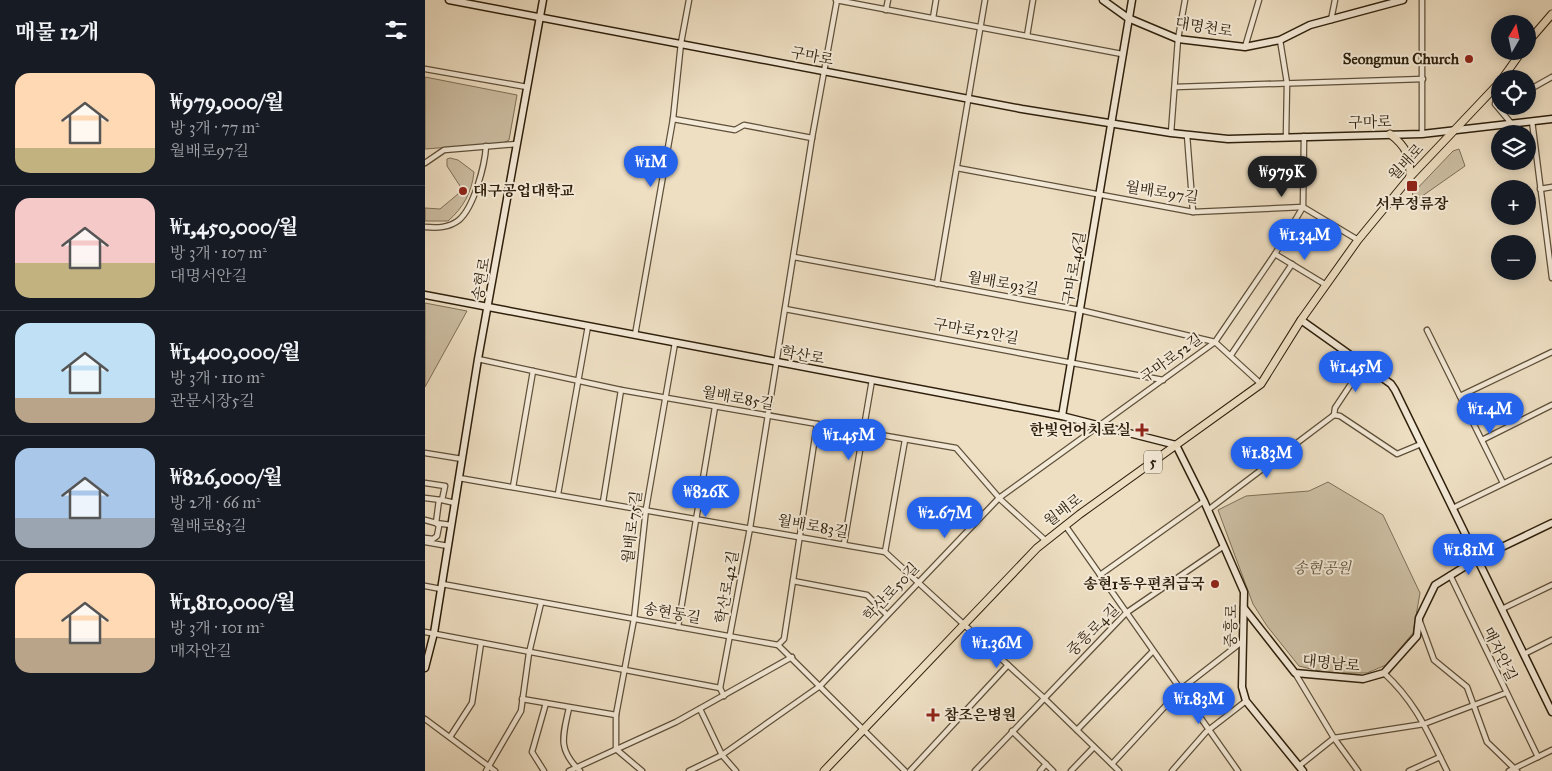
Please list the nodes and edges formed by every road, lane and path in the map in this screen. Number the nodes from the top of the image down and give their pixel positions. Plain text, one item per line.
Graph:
1 (449, 0) edge
2 (543, 0) edge
3 (689, 0) edge
4 (836, 0) edge
5 (888, 0) edge
6 (936, 0) edge
7 (985, 0) edge
8 (1033, 0) edge
9 (1103, 0) edge
10 (1131, 0) edge
11 (1185, 0) edge
12 (1259, 0) edge
13 (1335, 0) edge
14 (1403, 0) edge
15 (1422, 0) edge
16 (886, 10) junction
17 (1552, 14) edge
18 (540, 16) junction
19 (933, 18) junction
20 (1129, 18) junction
21 (1331, 21) junction
22 (980, 27) junction
23 (1536, 33) edge
24 (1027, 36) junction
25 (1178, 39) junction
26 (1280, 40) junction
27 (681, 43) junction
28 (1245, 47) junction
29 (1122, 54) junction
30 (425, 69) edge
31 (825, 71) junction
32 (1552, 77) edge
33 (1423, 79) junction
34 (1287, 83) junction
35 (1536, 86) edge
36 (1175, 87) junction
37 (527, 88) junction
38 (1491, 92) edge
39 (967, 98) junction
40 (1506, 115) edge
41 (673, 119) junction
42 (1552, 119) edge
43 (1532, 121) junction
44 (1511, 123) junction
45 (1111, 124) junction
46 (1453, 131) junction
47 (1171, 133) junction
48 (1390, 134) junction
49 (1422, 134) junction
50 (1187, 135) junction
51 (1304, 136) junction
52 (1286, 137) junction
53 (812, 138) junction
54 (517, 144) junction
55 (486, 146) junction
56 (425, 163) edge
57 (957, 168) junction
58 (1409, 177) junction
59 (1552, 187) edge
60 (1539, 189) junction
61 (1099, 195) junction
62 (1303, 207) junction
63 (1193, 212) junction
64 (425, 227) edge
65 (1549, 236) edge
66 (1357, 240) junction
67 (1275, 254) junction
68 (794, 257) junction
69 (1292, 264) junction
70 (1552, 278) edge
71 (937, 284) junction
72 (1326, 285) junction
73 (425, 295) edge
74 (489, 307) junction
75 (785, 309) junction
76 (1080, 310) junction
77 (1301, 320) junction
78 (588, 326) junction
79 (1427, 330) dead end
80 (635, 335) junction
81 (1215, 342) junction
82 (675, 343) junction
83 (1552, 352) edge
84 (1231, 355) junction
85 (479, 359) junction
86 (1071, 361) junction
87 (776, 363) junction
88 (1363, 366) junction
89 (533, 371) junction
90 (872, 380) junction
91 (1163, 380) junction
92 (578, 381) junction
93 (1261, 384) junction
94 (621, 390) junction
95 (1460, 396) junction
96 (665, 398) junction
97 (1552, 405) edge
98 (715, 407) junction
99 (1335, 415) junction
100 (767, 416) junction
101 (1062, 416) junction
102 (817, 424) junction
103 (1100, 425) junction
104 (864, 432) junction
105 (905, 440) junction
106 (1482, 440) junction
107 (1421, 444) junction
108 (1176, 445) junction
109 (425, 453) edge
110 (462, 459) junction
111 (1552, 460) edge
112 (459, 478) junction
113 (425, 483) edge
114 (1503, 483) junction
115 (513, 487) junction
116 (558, 494) junction
117 (425, 498) edge
118 (999, 498) junction
119 (441, 500) junction
120 (1204, 501) junction
121 (603, 502) junction
122 (455, 503) junction
123 (1453, 508) junction
124 (646, 509) junction
125 (1208, 510) junction
126 (697, 518) junction
127 (425, 520) edge
128 (436, 522) junction
129 (1552, 523) edge
130 (451, 525) junction
131 (1065, 525) junction
132 (750, 528) junction
133 (799, 537) junction
134 (425, 540) edge
135 (1045, 540) junction
136 (844, 544) junction
137 (448, 546) junction
138 (1224, 546) junction
139 (885, 552) junction
140 (1477, 559) junction
141 (1100, 575) junction
142 (1450, 575) junction
143 (918, 581) junction
144 (793, 582) junction
145 (1552, 585) edge
146 (425, 586) edge
147 (442, 586) junction
148 (541, 602) junction
149 (1243, 608) junction
150 (1502, 609) junction
151 (1126, 613) junction
152 (887, 615) junction
153 (1419, 618) junction
154 (634, 619) junction
155 (963, 625) junction
156 (678, 626) junction
157 (425, 632) edge
158 (434, 634) junction
159 (731, 636) junction
160 (1552, 640) edge
161 (1243, 641) junction
162 (481, 643) junction
163 (778, 645) junction
164 (1153, 651) junction
165 (529, 653) junction
166 (1524, 654) junction
167 (792, 657) junction
168 (1008, 665) junction
169 (425, 668) edge
170 (625, 670) junction
171 (1295, 673) junction
172 (1384, 673) junction
173 (820, 686) junction
174 (720, 688) junction
175 (1180, 690) junction
176 (1506, 693) junction
177 (724, 696) junction
178 (521, 698) junction
179 (1044, 698) junction
180 (1549, 699) edge
181 (1246, 701) junction
182 (546, 703) junction
183 (1474, 705) junction
184 (569, 708) junction
185 (700, 709) junction
186 (1552, 712) edge
187 (616, 715) junction
188 (425, 719) edge
189 (1424, 724) junction
190 (864, 729) junction
191 (1077, 730) junction
192 (1208, 730) junction
193 (1012, 731) junction
194 (450, 737) junction
195 (1334, 738) junction
196 (1095, 747) junction
197 (616, 749) junction
198 (1552, 750) edge
199 (722, 755) junction
200 (1440, 757) junction
201 (1538, 757) junction
202 (1046, 764) junction
203 (1112, 764) junction
204 (489, 766) junction
205 (1301, 768) edge
206 (578, 769) edge
207 (1236, 770) edge
208 (1516, 770) edge
209 (486, 771) edge
210 (495, 771) edge
211 (544, 771) edge
212 (569, 771) edge
213 (642, 771) edge
214 (689, 771) edge
215 (737, 771) edge
216 (824, 771) edge
217 (905, 771) edge
218 (910, 771) edge
219 (975, 771) edge
220 (1040, 771) edge
221 (1053, 771) edge
222 (1071, 771) edge
223 (1119, 771) edge
224 (1172, 771) edge
225 (1358, 771) edge
226 (1409, 771) edge
227 (1447, 771) edge
228 (1509, 771) edge

1 - 18 main road, 구마로
2 - 18 main road, 송현로
3 - 27 street
4 - 16 street
4 - 31 street, 학산로42길
5 - 16 street
6 - 19 street
7 - 22 street
8 - 24 street
9 - 20 main road, 대명천로
10 - 20 main road, 구마로46길
11 - 25 street
12 - 28 street
13 - 21 street
14 - 21 main road, 대명천로
15 - 33 street
16 - 19 street
17 - 23 main road
18 - 27 main road, 구마로
18 - 37 main road, 송현로
19 - 22 street
20 - 25 main road, 대명천로
20 - 29 main road, 구마로46길
21 - 26 main road, 대명천로
22 - 24 street
22 - 39 street
24 - 29 street
25 - 28 main road, 대명천로
25 - 36 street
26 - 28 main road, 대명천로
26 - 34 street
27 - 31 main road, 구마로
27 - 41 street
29 - 45 main road, 구마로46길
30 - 37 street
31 - 39 main road, 구마로
31 - 53 street, 학산로42길
32 - 35 street
33 - 34 street
33 - 49 street
34 - 36 street
34 - 52 street
36 - 47 street
37 - 54 main road, 송현로
38 - 46 main road, 5
39 - 45 main road, 구마로
39 - 57 street
40 - 44 street
41 - 53 street
41 - 80 street
42 - 43 main road, 구마로
43 - 44 main road, 구마로
43 - 60 street
44 - 46 main road, 구마로
45 - 47 main road, 구마로
45 - 61 main road, 구마로46길
46 - 49 main road, 구마로
46 - 58 main road, 월배로 / 5
47 - 50 main road, 구마로
48 - 49 main road, 구마로
48 - 51 main road, 구마로
48 - 58 main road
50 - 52 main road, 구마로
50 - 63 street
51 - 52 main road, 구마로
51 - 62 street, 구마로52길
53 - 68 street, 학산로42길
54 - 55 street
54 - 74 main road, 송현로
55 - 56 street
55 - 64 street
57 - 61 street, 월배로97길
57 - 71 street
58 - 66 main road, 월배로 / 5
59 - 60 street
60 - 65 street
61 - 63 street, 월배로97길
61 - 76 main road, 구마로46길
62 - 63 street, 월배로97길
62 - 66 street
62 - 67 street, 구마로52길
65 - 70 street
66 - 72 main road, 월배로 / 5
67 - 69 street
67 - 81 street, 구마로52길
68 - 71 street, 월배로93길
68 - 75 street, 학산로42길
69 - 72 street
69 - 84 street
71 - 76 street, 월배로93길
72 - 77 main road, 월배로 / 5
73 - 74 main road, 학산로
74 - 78 main road, 학산로
74 - 85 main road, 송현로
75 - 86 street, 구마로52안길
75 - 87 street, 학산로42길
76 - 81 street, 월배로93길
76 - 86 main road, 구마로46길
77 - 88 main road
77 - 93 main road, 월배로 / 5
78 - 80 main road, 학산로
78 - 92 street
79 - 95 street
80 - 82 main road, 학산로
81 - 84 street, 월배로93길
81 - 91 street, 구마로52길
82 - 87 main road, 학산로
82 - 96 street, 월배로75길
83 - 95 street
84 - 93 street, 월배로93길
85 - 89 street, 월배로85길
85 - 110 main road, 송현로
86 - 91 street, 구마로52안길
86 - 101 main road, 구마로46길
87 - 90 main road, 학산로
87 - 100 street, 학산로42길
88 - 99 street
88 - 107 main road
89 - 92 street, 월배로85길
89 - 115 street
90 - 101 main road, 학산로
90 - 104 street
91 - 103 street, 구마로52길
92 - 94 street, 월배로85길
92 - 116 street
93 - 108 main road, 월배로 / 5
94 - 96 street, 월배로85길
94 - 121 street
95 - 106 street
96 - 98 street, 월배로85길
96 - 124 street, 월배로75길
97 - 106 street
98 - 100 street, 월배로85길
98 - 126 street
99 - 107 street
99 - 125 street
100 - 102 street, 월배로85길
100 - 132 street, 학산로42길
101 - 103 main road, 학산로
102 - 104 street, 월배로85길
102 - 133 street
103 - 108 main road, 학산로
103 - 118 street, 학산로50길
104 - 105 street, 월배로85길
104 - 136 street
105 - 118 street, 월배로85길
105 - 139 street
106 - 114 street
107 - 123 main road
108 - 120 main road, 중흥로
108 - 131 main road, 월배로 / 5
109 - 110 street
110 - 112 main road, 송현로
111 - 114 street
112 - 115 street, 월배로83길
112 - 122 main road, 송현로
113 - 119 street
114 - 123 street
115 - 116 street, 월배로83길
116 - 121 street, 월배로83길
117 - 119 street
118 - 135 street, 월배로85길
118 - 143 street, 학산로50길
119 - 122 street
119 - 128 street
120 - 125 main road, 중흥로
120 - 141 street
121 - 124 street, 월배로83길
122 - 130 main road, 송현로
123 - 140 main road
124 - 126 street, 월배로83길
124 - 154 street, 월배로75길
125 - 138 main road, 중흥로
126 - 132 street, 월배로83길
126 - 156 street
127 - 128 street
128 - 130 street
128 - 134 street
129 - 140 main road
130 - 137 main road, 송현로
131 - 135 main road, 월배로 / 5
131 - 141 street
132 - 133 street, 월배로83길
132 - 159 street, 학산로42길
133 - 136 street, 월배로83길
133 - 144 street
134 - 137 street
135 - 155 main road, 월배로 / 5
136 - 139 street, 월배로83길
137 - 147 main road, 송현로
138 - 149 main road, 중흥로
138 - 151 street, 중흥로4길
139 - 143 street
140 - 142 main road
140 - 150 main road
141 - 151 street
142 - 153 main road
142 - 176 street, 매자안길
143 - 152 street, 학산로50길
143 - 155 street
144 - 152 street
144 - 163 street
145 - 150 street
146 - 147 street, 송현동길
147 - 148 street, 송현동길
147 - 158 main road, 송현로
148 - 154 street, 송현동길
148 - 165 street
149 - 161 main road, 중흥로
149 - 171 main road, 대명남로
150 - 166 main road
151 - 164 street
151 - 179 street, 중흥로4길
152 - 173 street, 학산로50길
153 - 172 main road
153 - 183 street
154 - 156 street, 송현동길
154 - 170 street, 월배로75길
155 - 168 street
155 - 190 main road, 월배로 / 5
156 - 159 street, 송현동길
157 - 158 street
158 - 162 street
158 - 169 main road, 송현로
159 - 163 street, 송현동길
159 - 174 street, 학산로42길
160 - 166 street
161 - 175 street
161 - 181 main road, 중흥로
162 - 165 street
162 - 194 street
163 - 167 street, 송현동길
164 - 175 street
164 - 191 street
165 - 170 street
165 - 178 street
166 - 180 main road
167 - 173 street, 송현동길
167 - 177 street
168 - 179 street
168 - 218 street
170 - 174 street
170 - 187 street, 월배로75길
171 - 172 main road, 대명남로
171 - 195 street
172 - 189 street
173 - 190 street, 송현동길
173 - 199 street, 학산로50길
174 - 177 street
175 - 192 street
175 - 203 street
176 - 183 street
176 - 201 street, 매자안길
177 - 185 street
178 - 182 street
178 - 204 street
179 - 191 street
179 - 193 street, 중흥로4길
180 - 186 main road
181 - 192 street
181 - 205 main road
182 - 184 street
182 - 211 street
183 - 189 street
183 - 208 street
184 - 187 street
184 - 206 street
185 - 197 street
185 - 199 street
187 - 197 street, 월배로75길
188 - 194 street
189 - 195 street
189 - 200 street
190 - 216 main road, 월배로 / 5
190 - 217 street, 송현동길
191 - 196 street
192 - 207 street
192 - 224 street
193 - 202 street
193 - 219 street, 중흥로4길
194 - 204 street
195 - 205 street
195 - 225 street
196 - 203 street
196 - 222 street
197 - 206 street
197 - 213 street
198 - 201 street
199 - 214 street, 학산로50길
199 - 215 street
200 - 226 street
200 - 227 street
201 - 208 street
202 - 220 street
202 - 221 street
203 - 223 street
204 - 209 street
204 - 210 street
206 - 212 street
208 - 228 street

